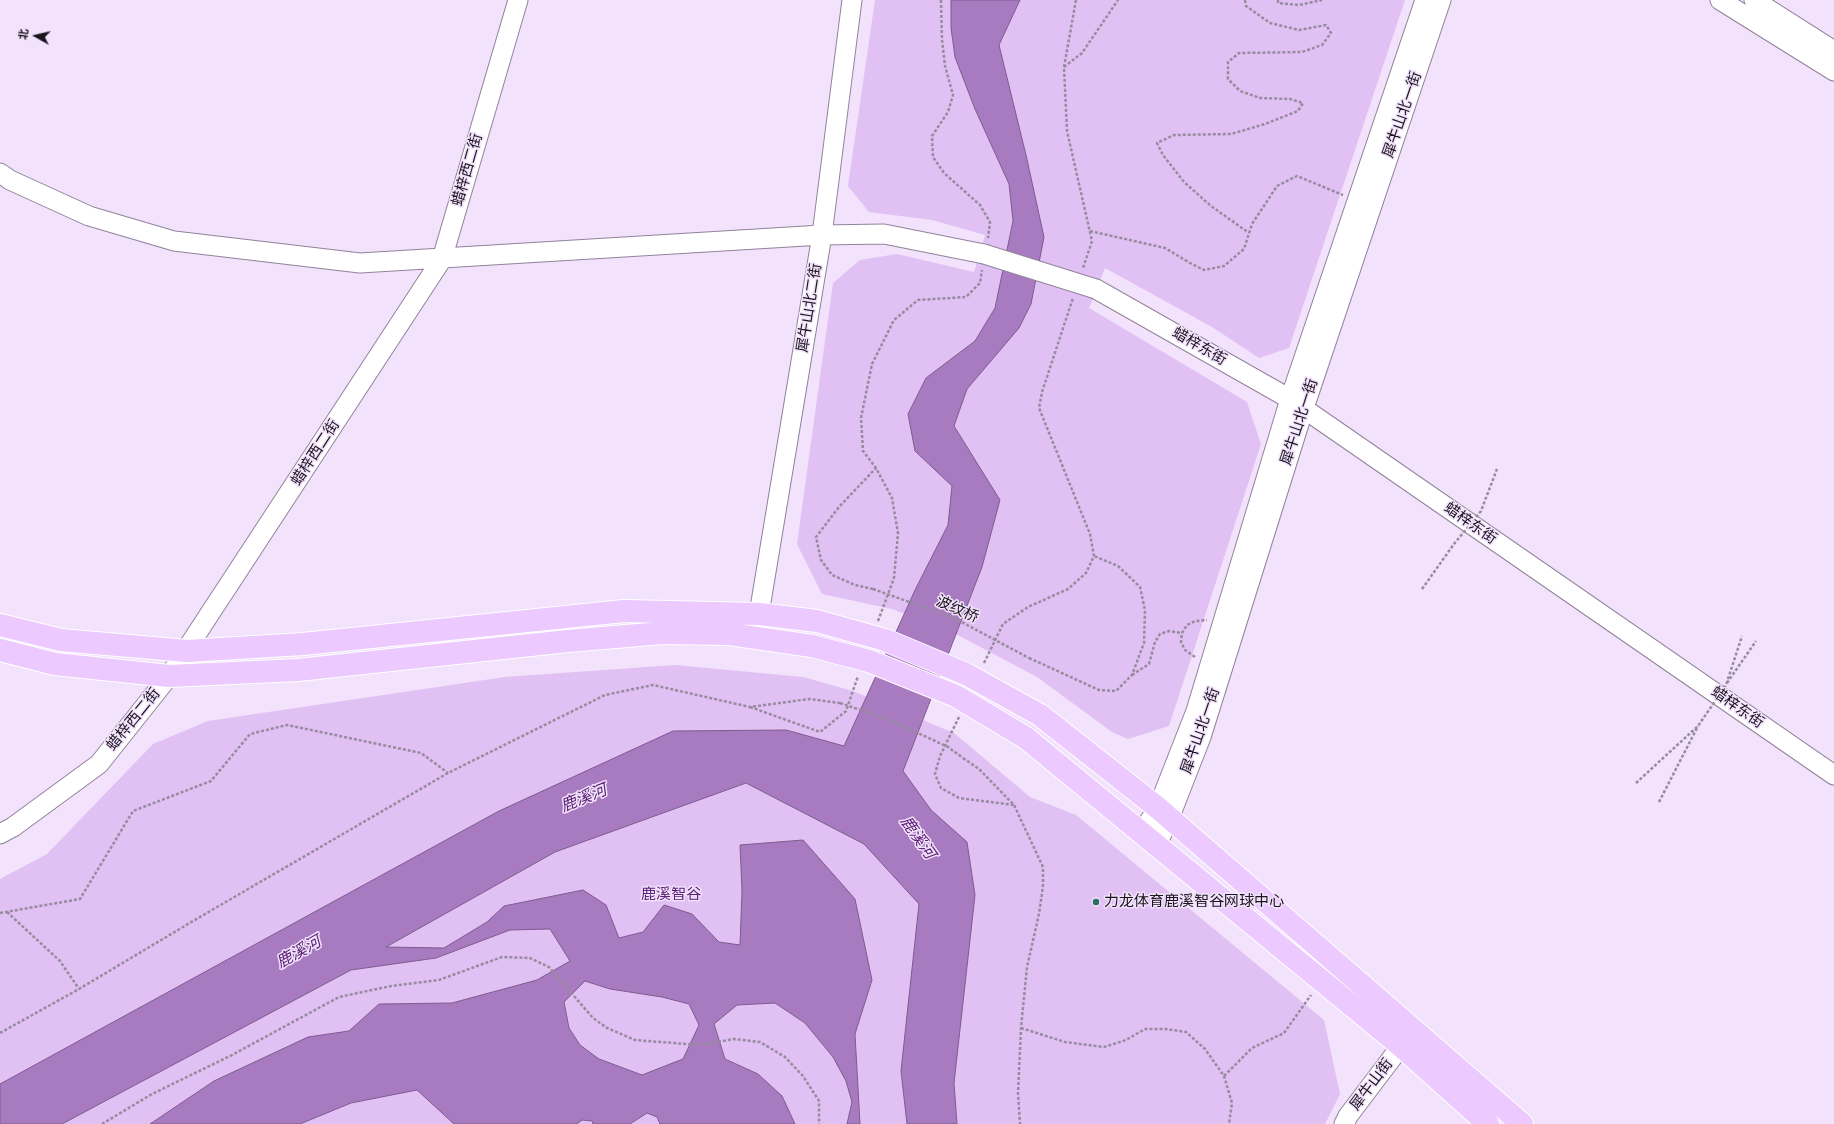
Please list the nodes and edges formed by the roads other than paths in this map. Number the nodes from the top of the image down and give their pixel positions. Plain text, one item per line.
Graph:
1 (518, 0) edge
2 (852, 0) edge
3 (1425, 0) edge
4 (1441, 0) edge
5 (1720, 0) edge
6 (1754, 0) edge
7 (1834, 51) edge
8 (1834, 71) edge
9 (0, 173) edge
10 (822, 235) junction
11 (442, 259) junction
12 (1297, 404) junction
13 (759, 614) junction
14 (0, 626) edge
15 (0, 650) edge
16 (187, 651) junction
17 (169, 676) junction
18 (1834, 775) edge
19 (1164, 814) junction
20 (0, 834) edge
21 (1149, 838) junction
22 (1401, 1046) junction
23 (1344, 1124) edge
24 (1488, 1124) edge
25 (1522, 1124) edge

1 - 11 street, 蜡梓西二街
2 - 10 street, 犀牛山北二街
3 - 12 street, 犀牛山北一街
4 - 12 street, 犀牛山北一街
5 - 8 street
6 - 7 street
9 - 11 street, 蜡梓东街
10 - 11 street, 蜡梓东街
10 - 12 street, 蜡梓东街, bridge
10 - 13 street, 犀牛山北二街
11 - 16 street, 蜡梓西二街
12 - 18 street, 蜡梓东街
12 - 19 street, 犀牛山北一街
13 - 16 main road
13 - 19 main road, bridge
14 - 16 main road
15 - 17 main road
16 - 17 street, 蜡梓西二街
17 - 20 street, 蜡梓西二街
17 - 21 main road, bridge
19 - 21 street, 犀牛山北一街
19 - 25 main road
21 - 22 main road
22 - 23 street, 犀牛山街
22 - 24 main road

